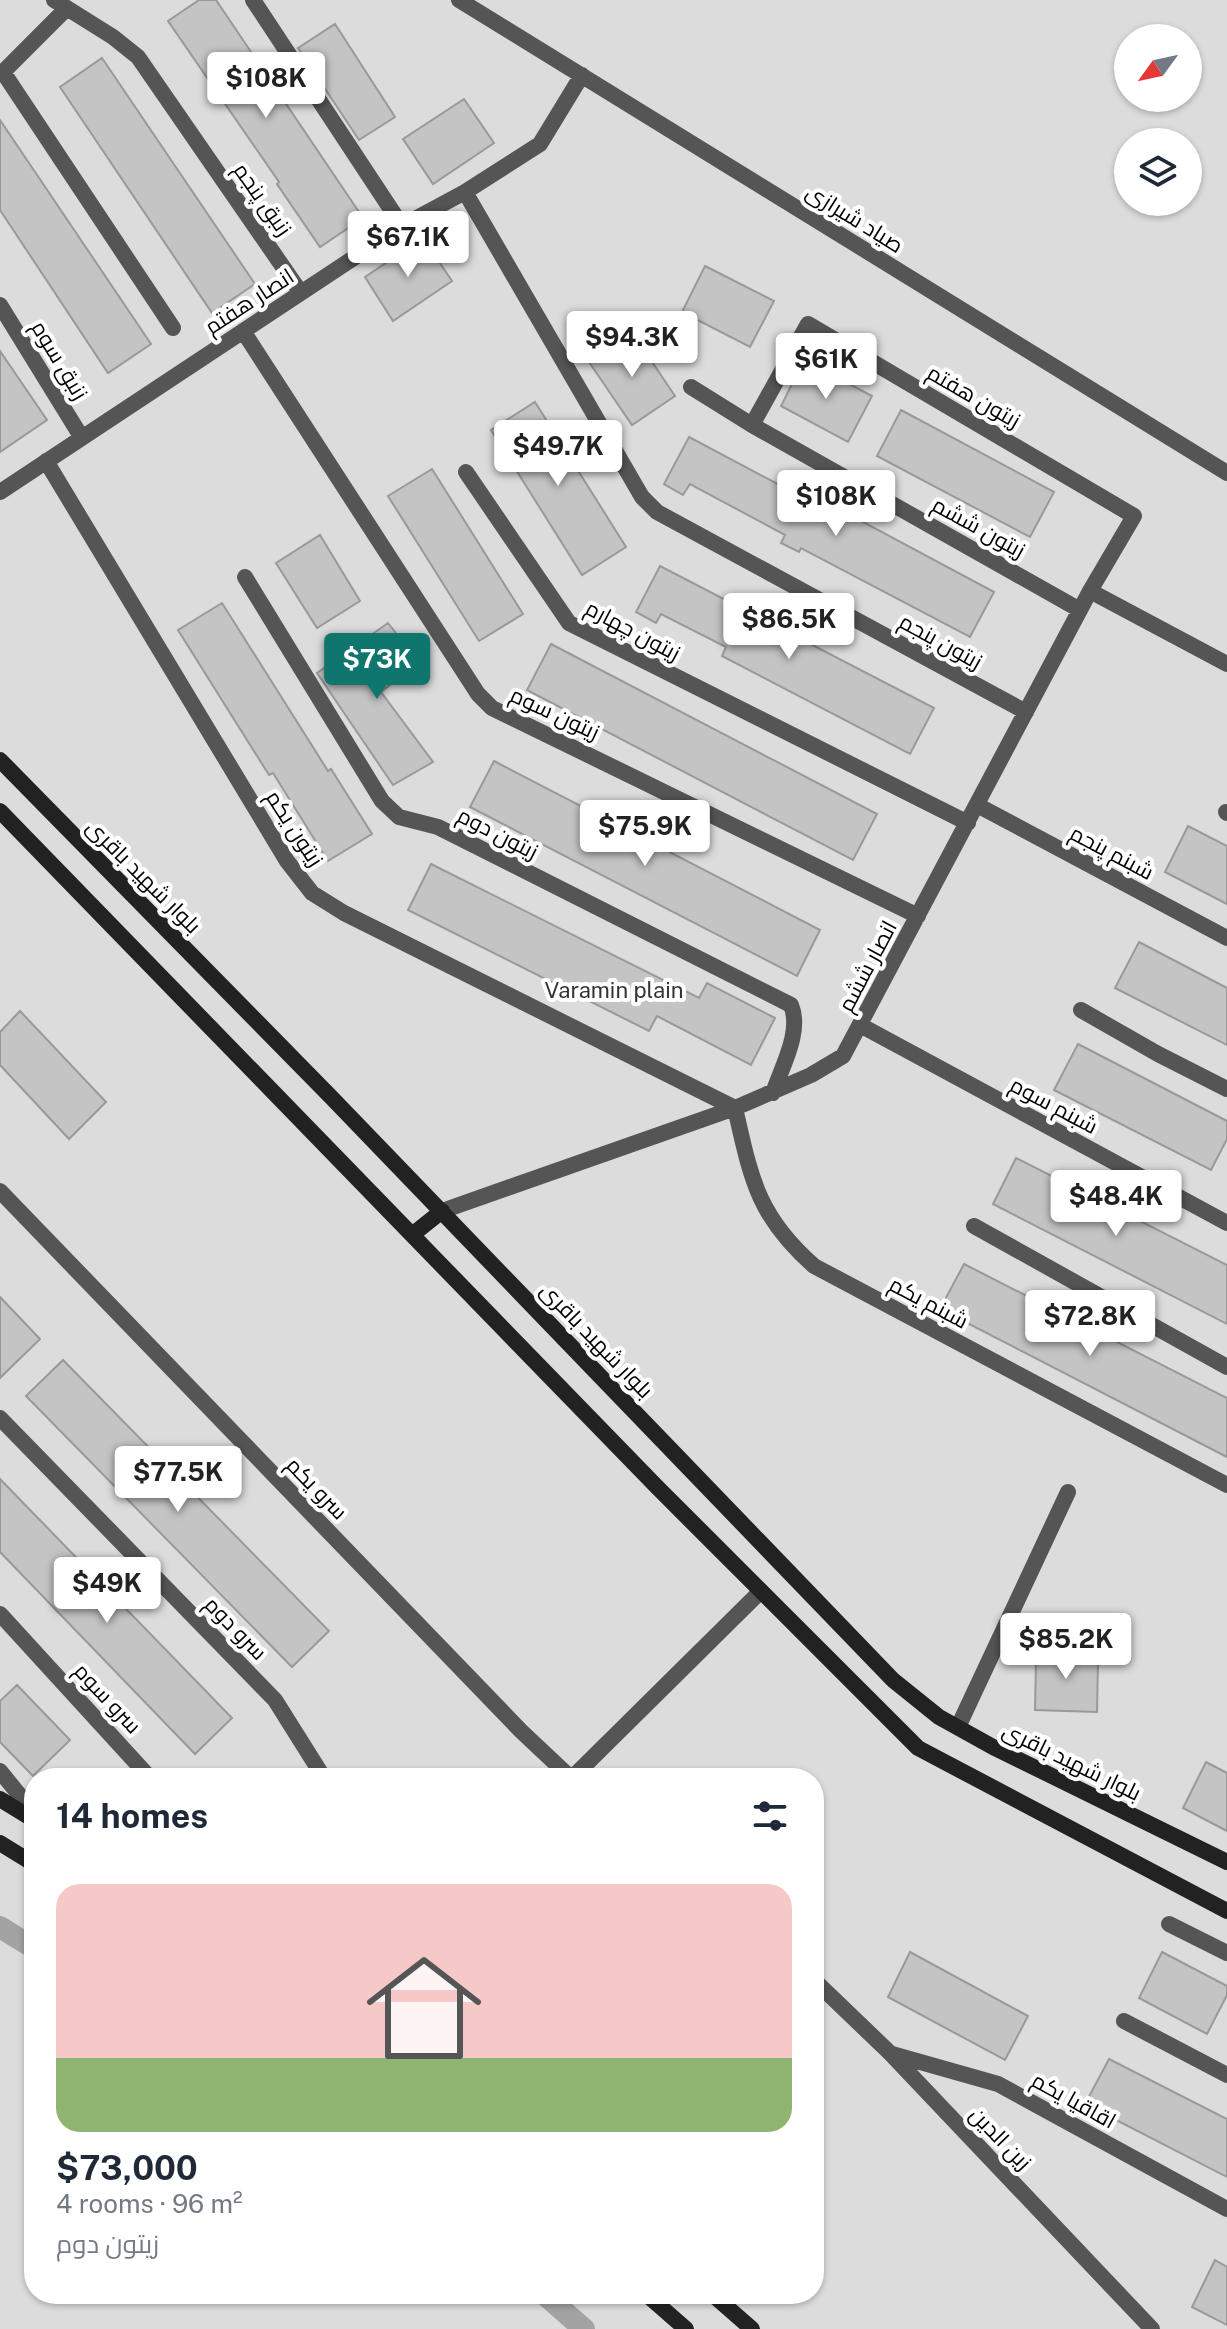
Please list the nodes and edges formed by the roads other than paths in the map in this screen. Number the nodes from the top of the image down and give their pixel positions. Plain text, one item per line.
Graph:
1 (253, 0) edge
2 (459, 0) edge
3 (60, 4) edge
4 (1, 73) edge
5 (582, 75) junction
6 (465, 192) junction
7 (402, 226) junction
8 (301, 293) junction
9 (0, 305) edge
10 (173, 328) dead end
11 (243, 331) junction
12 (691, 387) dead end
13 (752, 425) junction
14 (82, 438) junction
15 (46, 461) junction
16 (466, 472) dead end
17 (1227, 473) edge
18 (0, 492) edge
19 (1134, 516) joint
20 (245, 577) dead end
21 (1090, 591) junction
22 (1080, 610) junction
23 (1227, 664) edge
24 (1026, 712) junction
25 (0, 760) edge
26 (977, 805) junction
27 (0, 811) edge
28 (968, 823) junction
29 (918, 916) junction
30 (1227, 938) edge
31 (1081, 1010) dead end
32 (860, 1025) junction
33 (1227, 1089) edge
34 (773, 1093) junction
35 (735, 1108) junction
36 (0, 1191) edge
37 (442, 1211) junction
38 (1227, 1223) edge
39 (974, 1226) dead end
40 (412, 1235) junction
41 (1227, 1367) edge
42 (0, 1418) edge
43 (1227, 1485) edge
44 (1068, 1492) dead end
45 (761, 1591) junction
46 (0, 1614) edge
47 (958, 1727) junction
48 (141, 1768) edge
49 (318, 1768) edge
50 (561, 1768) edge
51 (582, 1768) edge
52 (0, 1771) edge
53 (0, 1799) edge
54 (24, 1801) edge
55 (24, 1814) edge
56 (0, 1843) edge
57 (24, 1853) edge
58 (1227, 1862) edge
59 (1227, 1911) edge
60 (1169, 1924) dead end
61 (1227, 1953) edge
62 (824, 1990) edge
63 (1124, 2021) dead end
64 (890, 2053) junction
65 (1227, 2075) edge
66 (1227, 2209) edge
67 (657, 2304) edge
68 (723, 2304) edge
69 (686, 2329) edge
70 (752, 2329) edge
71 (1152, 2329) edge

1 - 7 street
2 - 5 street, صیاد شیرازی
3 - 4 street
3 - 8 street, زنبق پنجم
4 - 10 street
5 - 6 street, انصار هفتم
5 - 17 street, صیاد شیرازی
6 - 7 street, انصار هفتم
6 - 24 street, زیتون پنجم
7 - 8 street, انصار هفتم
8 - 11 street, انصار هفتم
9 - 14 street, زنبق سوم
11 - 14 street, انصار هفتم
11 - 29 street, زیتون سوم
12 - 13 street, زیتون ششم
13 - 19 street, زیتون هفتم
13 - 22 street, زیتون ششم
14 - 15 street, انصار هفتم
15 - 18 street, انصار هفتم
15 - 35 street, زیتون یکم
16 - 28 street, زیتون چهارم
19 - 21 street, انصار ششم
20 - 34 street, زیتون دوم
21 - 22 street, انصار ششم
21 - 23 street
22 - 24 street, انصار ششم
24 - 26 street, انصار ششم
25 - 37 street, بلوار شهید باقری
26 - 28 street, انصار ششم
26 - 30 street, شبنم پنجم
27 - 40 street
28 - 29 street, انصار ششم
29 - 32 street, انصار ششم
31 - 33 street
32 - 34 street, انصار ششم
32 - 38 street, شبنم سوم
34 - 35 street, انصار ششم
35 - 37 street, انصار ششم
35 - 43 street, شبنم یکم
36 - 50 street, سرو یکم
37 - 40 street
37 - 47 street, بلوار شهید باقری
39 - 41 street
40 - 45 street
42 - 49 street, سرو دوم
44 - 47 street
45 - 51 street
45 - 59 street
46 - 48 street, سرو سوم
47 - 58 street, بلوار شهید باقری
52 - 54 street
53 - 55 street
56 - 57 street
60 - 61 street
62 - 64 street, زین الدین
63 - 65 street
64 - 66 street, اقاقیا یکم
64 - 71 street, زین الدین
67 - 69 street
68 - 70 street

